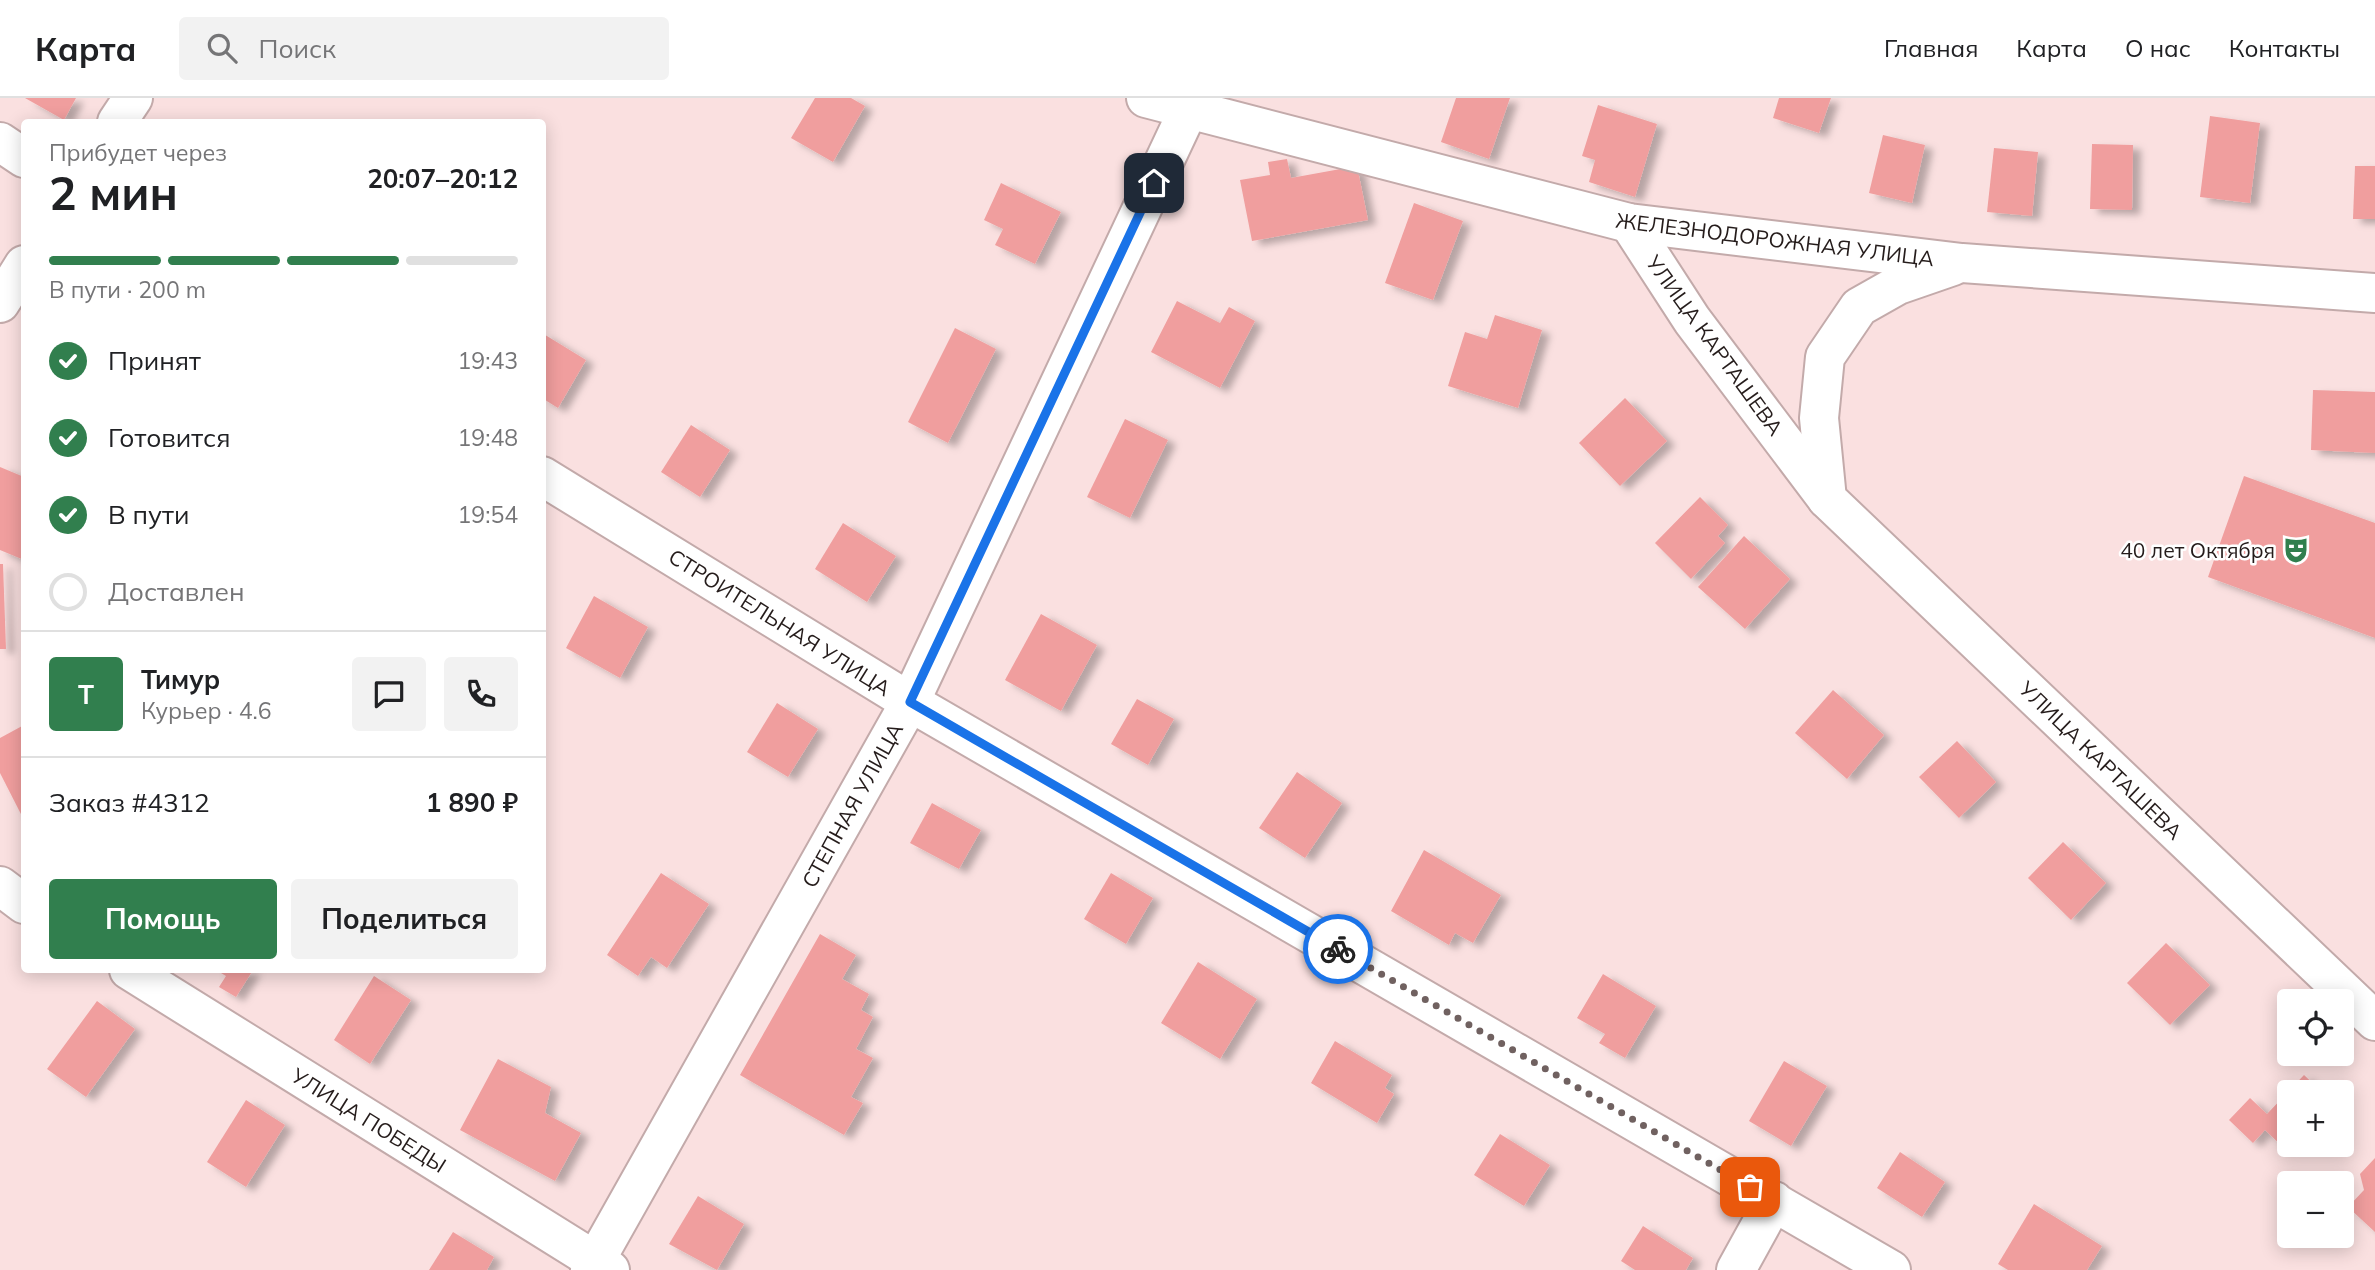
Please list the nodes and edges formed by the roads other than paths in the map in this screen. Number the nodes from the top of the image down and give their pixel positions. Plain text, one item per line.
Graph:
1 (134, 98) edge
2 (1146, 98) edge
3 (1191, 104) edge
4 (119, 119) edge
5 (0, 142) edge
6 (21, 156) edge
7 (1629, 223) junction
8 (1962, 263) junction
9 (21, 270) edge
10 (2375, 293) edge
11 (0, 303) edge
12 (546, 478) edge
13 (1827, 499) junction
14 (910, 702) junction
15 (0, 886) edge
16 (21, 902) edge
17 (134, 973) edge
18 (2375, 1021) edge
19 (1774, 1201) junction
20 (599, 1267) edge
21 (1736, 1270) edge
22 (1891, 1270) edge

1 - 4 street
2 - 3 street, ЖЕЛЕЗНОДОРОЖНАЯ УЛИЦА
3 - 7 street, ЖЕЛЕЗНОДОРОЖНАЯ УЛИЦА
3 - 14 street, СТЕПНАЯ УЛИЦА
5 - 6 street
7 - 8 street, ЖЕЛЕЗНОДОРОЖНАЯ УЛИЦА
7 - 13 street, УЛИЦА КАРТАШЕВА
8 - 10 street, ЖЕЛЕЗНОДОРОЖНАЯ УЛИЦА
8 - 13 street, УЛИЦА КАРТАШЕВА
9 - 11 street
12 - 14 street, СТРОИТЕЛЬНАЯ УЛИЦА
13 - 18 street, УЛИЦА КАРТАШЕВА
14 - 19 street, СТРОИТЕЛЬНАЯ УЛИЦА
14 - 20 street, СТЕПНАЯ УЛИЦА
15 - 16 street
17 - 20 street, УЛИЦА ПОБЕДЫ
19 - 21 street
19 - 22 street, СТРОИТЕЛЬНАЯ УЛИЦА

